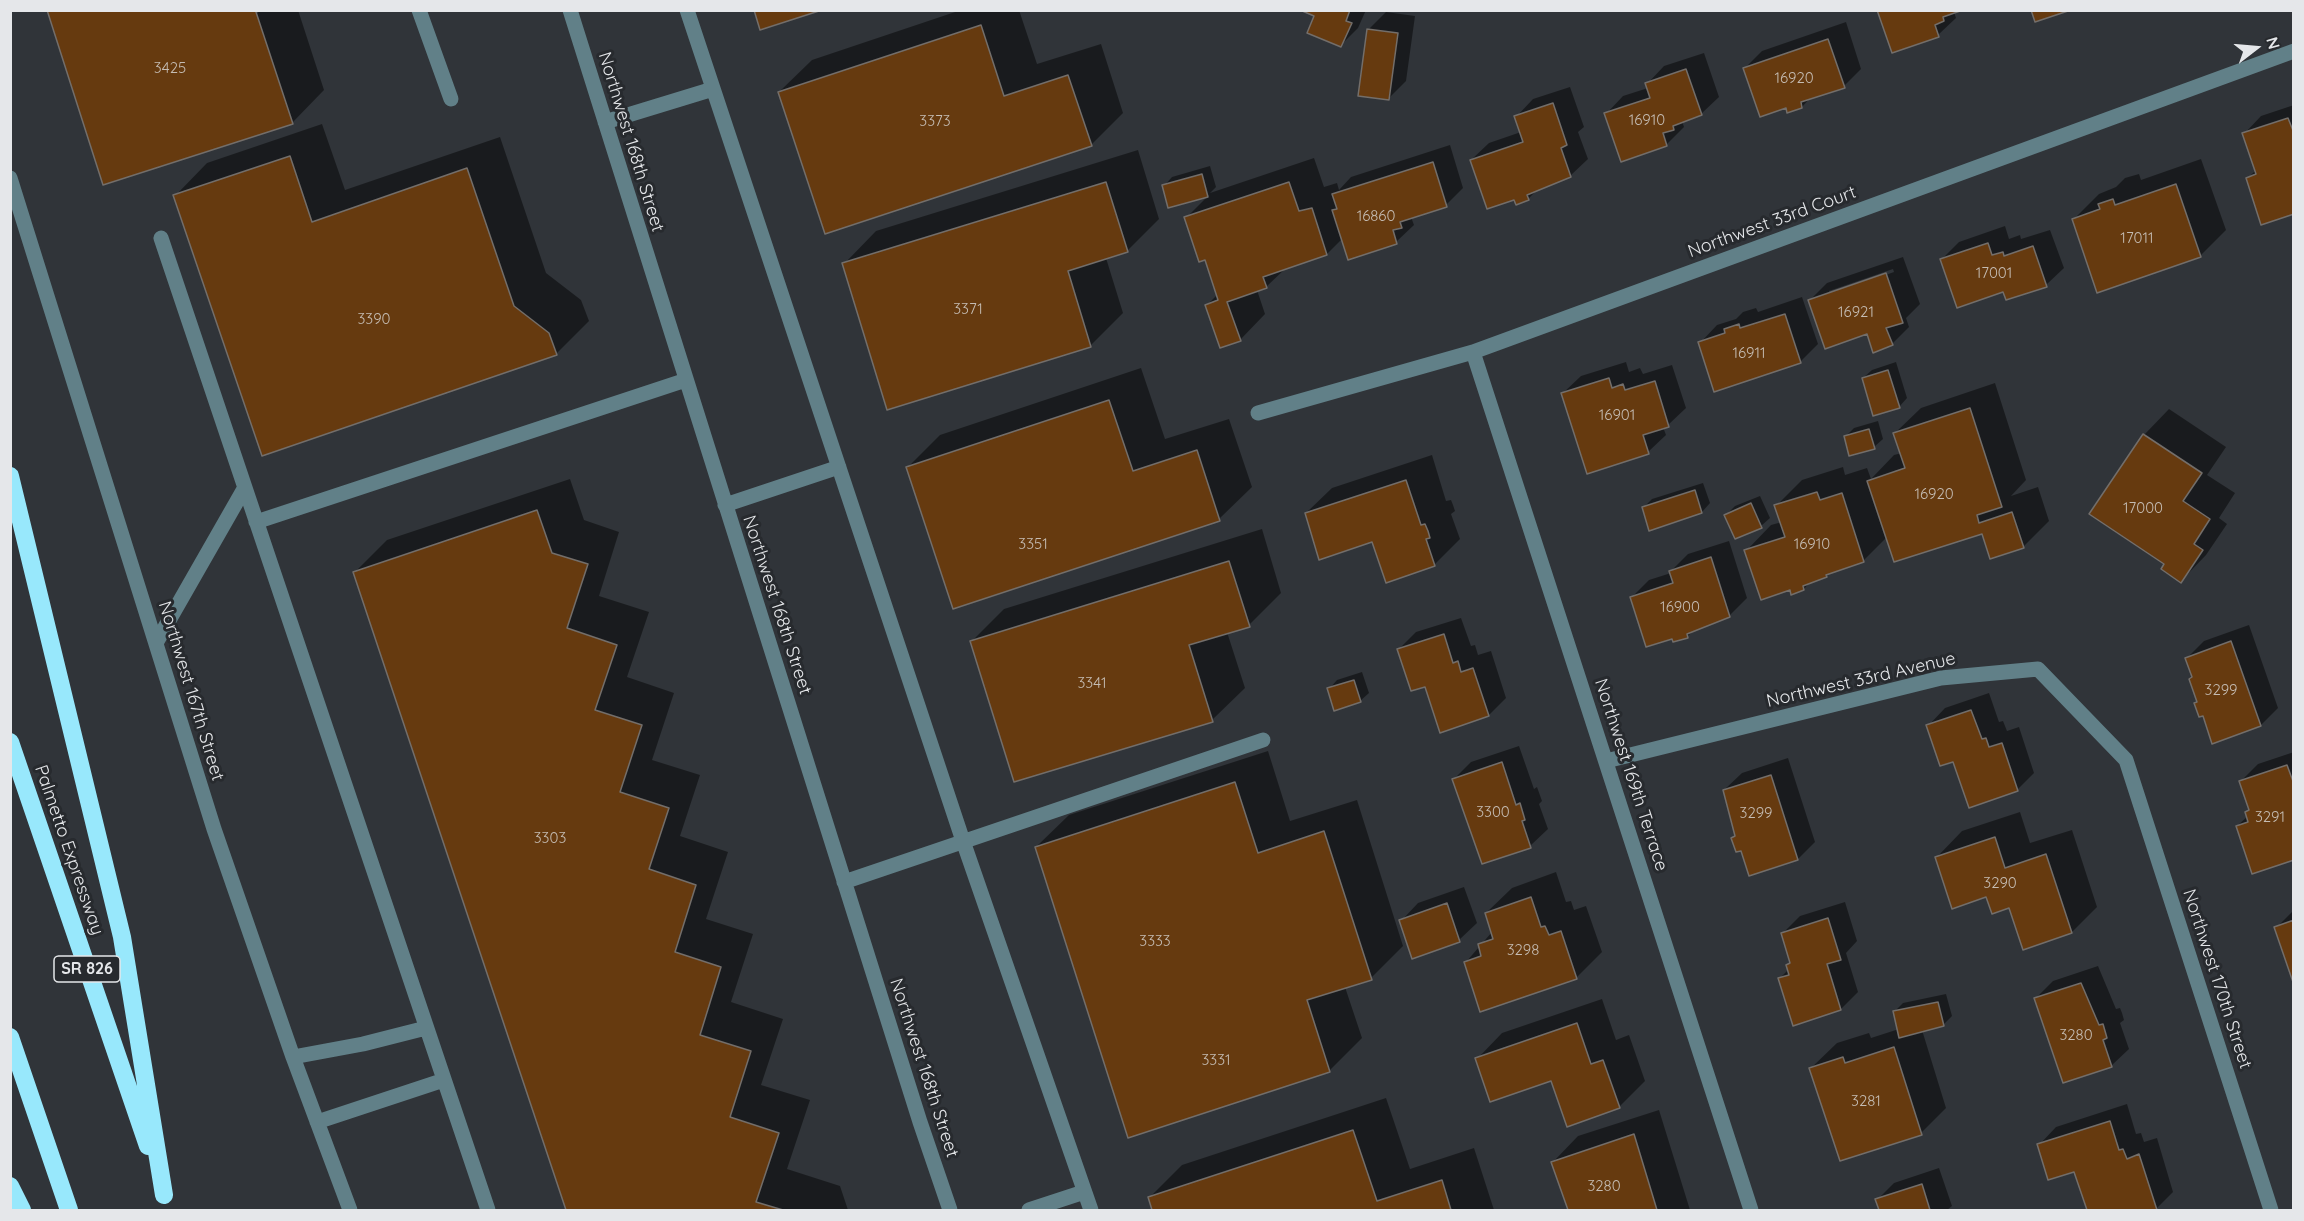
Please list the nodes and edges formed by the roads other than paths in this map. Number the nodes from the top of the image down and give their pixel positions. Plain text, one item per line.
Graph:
1 (419, 10) edge
2 (570, 10) edge
3 (687, 10) edge
4 (2294, 51) edge
5 (713, 89) junction
6 (451, 99) dead end
7 (605, 122) junction
8 (10, 178) edge
9 (161, 238) dead end
10 (1473, 352) junction
11 (686, 380) junction
12 (1258, 413) dead end
13 (839, 467) junction
14 (10, 476) edge
15 (244, 489) junction
16 (725, 505) junction
17 (256, 522) junction
18 (156, 643) junction
19 (1263, 740) dead end
20 (10, 742) edge
21 (2126, 760) joint
22 (1606, 761) junction
23 (963, 841) junction
24 (844, 882) junction
25 (426, 1028) junction
26 (10, 1037) edge
27 (293, 1057) junction
28 (444, 1080) junction
29 (317, 1122) junction
30 (10, 1186) edge
31 (1084, 1192) junction
32 (167, 1203) edge
33 (22, 1210) edge
34 (69, 1210) edge
35 (350, 1210) edge
36 (488, 1210) edge
37 (950, 1210) edge
38 (1029, 1210) edge
39 (1091, 1210) edge
40 (1751, 1210) edge
41 (2271, 1210) edge

1 - 6 street
2 - 7 street, Northwest 168th Street
3 - 5 street
4 - 10 street, Northwest 33rd Court
5 - 7 street
5 - 13 street
7 - 11 street, Northwest 168th Street
8 - 18 street, Northwest 167th Street
9 - 15 street
10 - 12 street, Northwest 33rd Court
10 - 22 street, Northwest 169th Terrace
11 - 16 street, Northwest 168th Street
11 - 17 street
13 - 16 street
13 - 23 street
14 - 32 highway
15 - 17 street
15 - 18 street
16 - 24 street, Northwest 168th Street
17 - 25 street
18 - 27 street, Northwest 167th Street
19 - 23 street
20 - 32 highway, Palmetto Expressway / SR 826
21 - 22 street, Northwest 33rd Avenue
21 - 41 street, Northwest 170th Street
22 - 40 street, Northwest 169th Terrace
23 - 24 street
23 - 31 street
24 - 37 street, Northwest 168th Street
25 - 27 street
25 - 28 street
26 - 34 highway
27 - 29 street, Northwest 167th Street
28 - 29 street
28 - 36 street
29 - 35 street, Northwest 167th Street
30 - 33 highway
31 - 38 street
31 - 39 street

